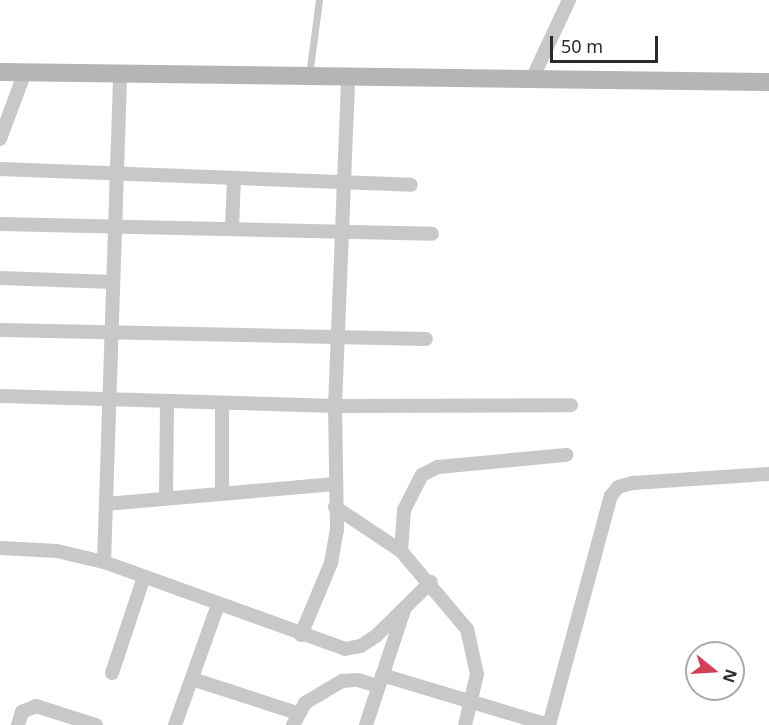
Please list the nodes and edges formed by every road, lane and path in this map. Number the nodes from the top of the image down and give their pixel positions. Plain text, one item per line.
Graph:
1 (319, 0) edge
2 (569, 0) edge
3 (0, 72) edge
4 (25, 72) junction
5 (120, 74) junction
6 (309, 77) junction
7 (348, 77) junction
8 (532, 79) junction
9 (769, 82) edge
10 (0, 139) edge
11 (0, 169) edge
12 (117, 175) junction
13 (234, 178) junction
14 (344, 182) junction
15 (411, 184) dead end
16 (0, 224) edge
17 (115, 228) junction
18 (232, 230) junction
19 (343, 231) junction
20 (432, 234) dead end
21 (0, 278) edge
22 (113, 282) junction
23 (0, 330) edge
24 (111, 333) junction
25 (339, 336) junction
26 (426, 339) dead end
27 (0, 396) edge
28 (109, 399) junction
29 (167, 401) junction
30 (222, 403) junction
31 (571, 405) dead end
32 (335, 406) junction
33 (566, 455) dead end
34 (769, 474) edge
35 (334, 484) junction
36 (222, 494) junction
37 (166, 498) junction
38 (106, 504) junction
39 (335, 507) junction
40 (0, 548) edge
41 (400, 551) junction
42 (104, 562) junction
43 (144, 577) junction
44 (431, 582) junction
45 (218, 605) junction
46 (405, 608) junction
47 (301, 634) junction
48 (112, 673) dead end
49 (192, 679) junction
50 (380, 681) junction
51 (472, 703) junction
52 (295, 719) edge
53 (18, 725) edge
54 (96, 725) edge
55 (175, 725) edge
56 (366, 725) edge
57 (465, 725) edge

1 - 6 lane
2 - 8 street
3 - 4 main road
4 - 5 main road
4 - 10 street
5 - 6 main road
5 - 12 street
6 - 7 main road
7 - 8 main road
7 - 14 street
8 - 9 main road
11 - 12 street
12 - 13 street
12 - 17 street
13 - 14 street
13 - 18 street
14 - 15 street
14 - 19 street
16 - 17 street
17 - 18 street
17 - 22 street
18 - 19 street
19 - 20 street
19 - 25 street
21 - 22 street
22 - 24 street
23 - 24 street
24 - 25 street
24 - 28 street
25 - 26 street
25 - 32 street
27 - 28 street
28 - 29 street
28 - 38 street
29 - 30 street
29 - 37 street
30 - 32 street
30 - 36 street
31 - 32 street
32 - 35 street
33 - 41 street
34 - 51 street
35 - 36 street
35 - 39 street
36 - 37 street
37 - 38 street
38 - 42 street
39 - 41 street
39 - 47 street
40 - 42 street
41 - 44 street
42 - 43 street
43 - 45 street
43 - 48 street
44 - 46 street
44 - 51 street
45 - 47 street
45 - 49 street
46 - 47 street
46 - 50 street
49 - 52 street
49 - 55 street
50 - 51 street
50 - 52 street
50 - 56 street
51 - 57 street
53 - 54 street

